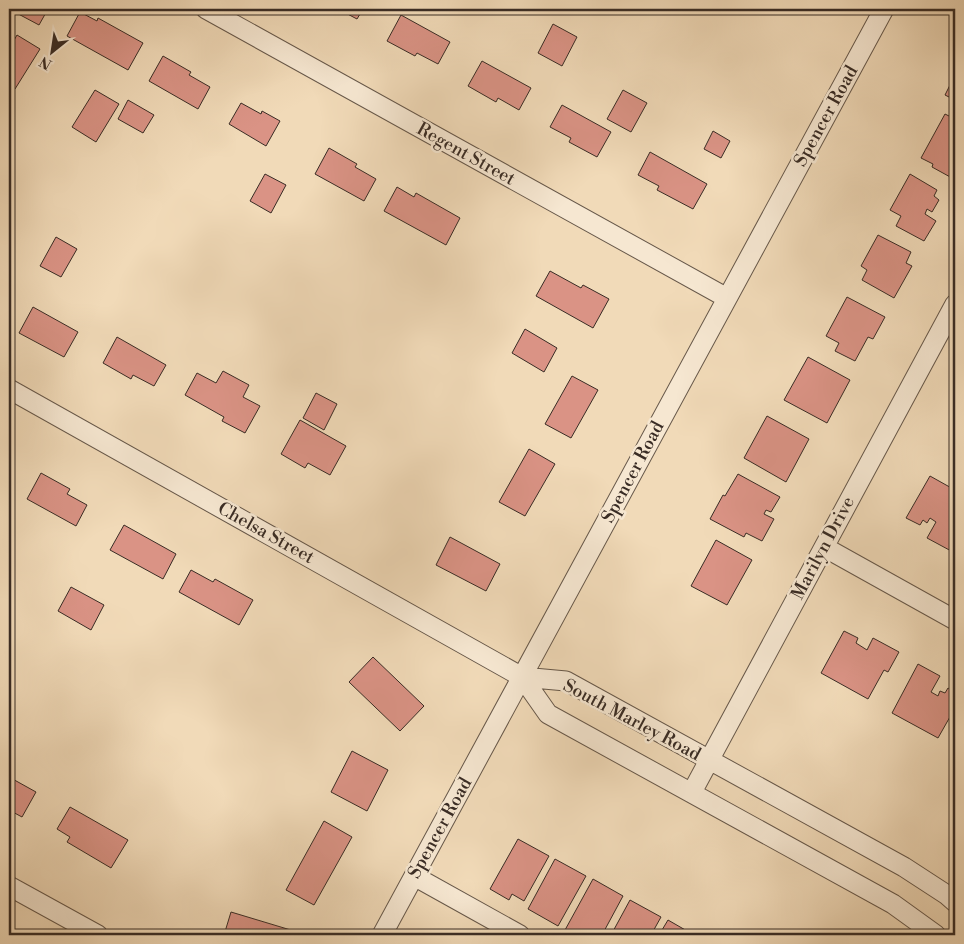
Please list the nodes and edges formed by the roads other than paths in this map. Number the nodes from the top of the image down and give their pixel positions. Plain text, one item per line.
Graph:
1 (206, 9) edge
2 (884, 9) edge
3 (727, 298) junction
4 (955, 304) edge
5 (9, 389) edge
6 (824, 547) junction
7 (955, 620) edge
8 (522, 677) junction
9 (709, 760) junction
10 (692, 792) junction
11 (414, 876) junction
12 (9, 886) edge
13 (955, 902) edge
14 (98, 935) edge
15 (382, 935) edge
16 (520, 935) edge
17 (936, 935) edge

1 - 3 street, Regent Street
2 - 3 street, Spencer Road
3 - 8 street, Spencer Road
4 - 6 street, Marilyn Drive
5 - 8 street, Chelsa Street
6 - 7 street
6 - 9 street, Marilyn Drive
8 - 9 street, South Marley Road
8 - 10 street, South Marley Road
8 - 11 street, Spencer Road
9 - 10 street, Marilyn Drive
9 - 13 street, South Marley Road
10 - 17 street, South Marley Road
11 - 15 street, Spencer Road
11 - 16 street
12 - 14 street

